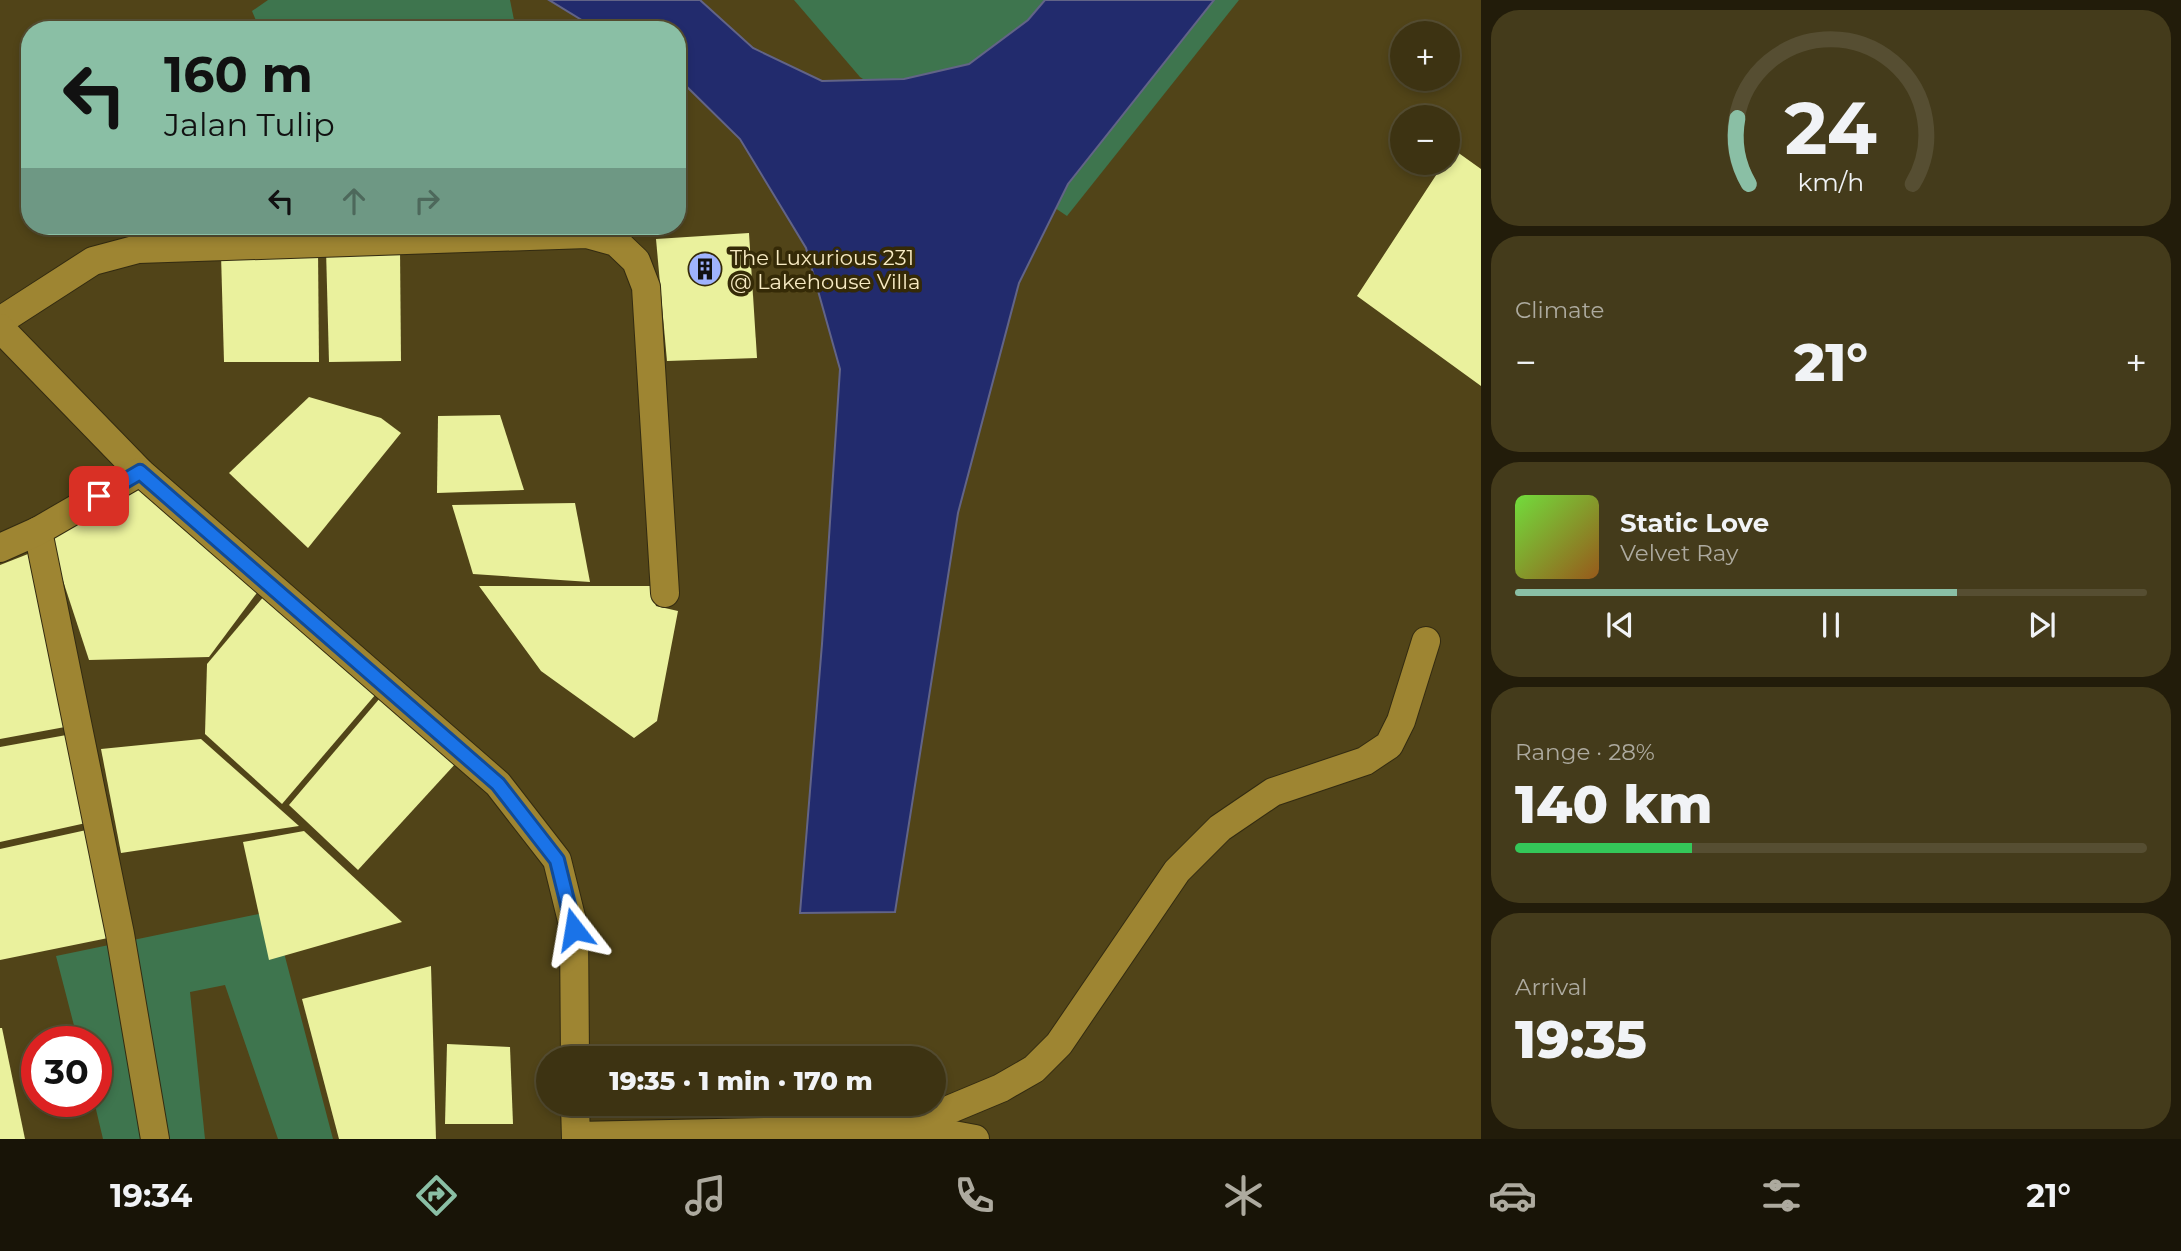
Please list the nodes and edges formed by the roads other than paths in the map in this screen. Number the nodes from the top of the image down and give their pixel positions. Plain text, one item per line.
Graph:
1 (559, 235) edge
2 (591, 235) edge
3 (0, 321) edge
4 (0, 328) edge
5 (140, 472) junction
6 (38, 531) junction
7 (0, 548) edge
8 (665, 593) dead end
9 (1426, 641) dead end
10 (575, 1046) edge
11 (576, 1116) edge
12 (898, 1130) junction
13 (576, 1138) edge
14 (155, 1139) edge
15 (975, 1139) edge

1 - 3 street
2 - 8 street
4 - 5 street
5 - 6 street
5 - 10 street
6 - 7 street
6 - 14 street
9 - 12 street
11 - 13 street
12 - 13 street
12 - 15 street

